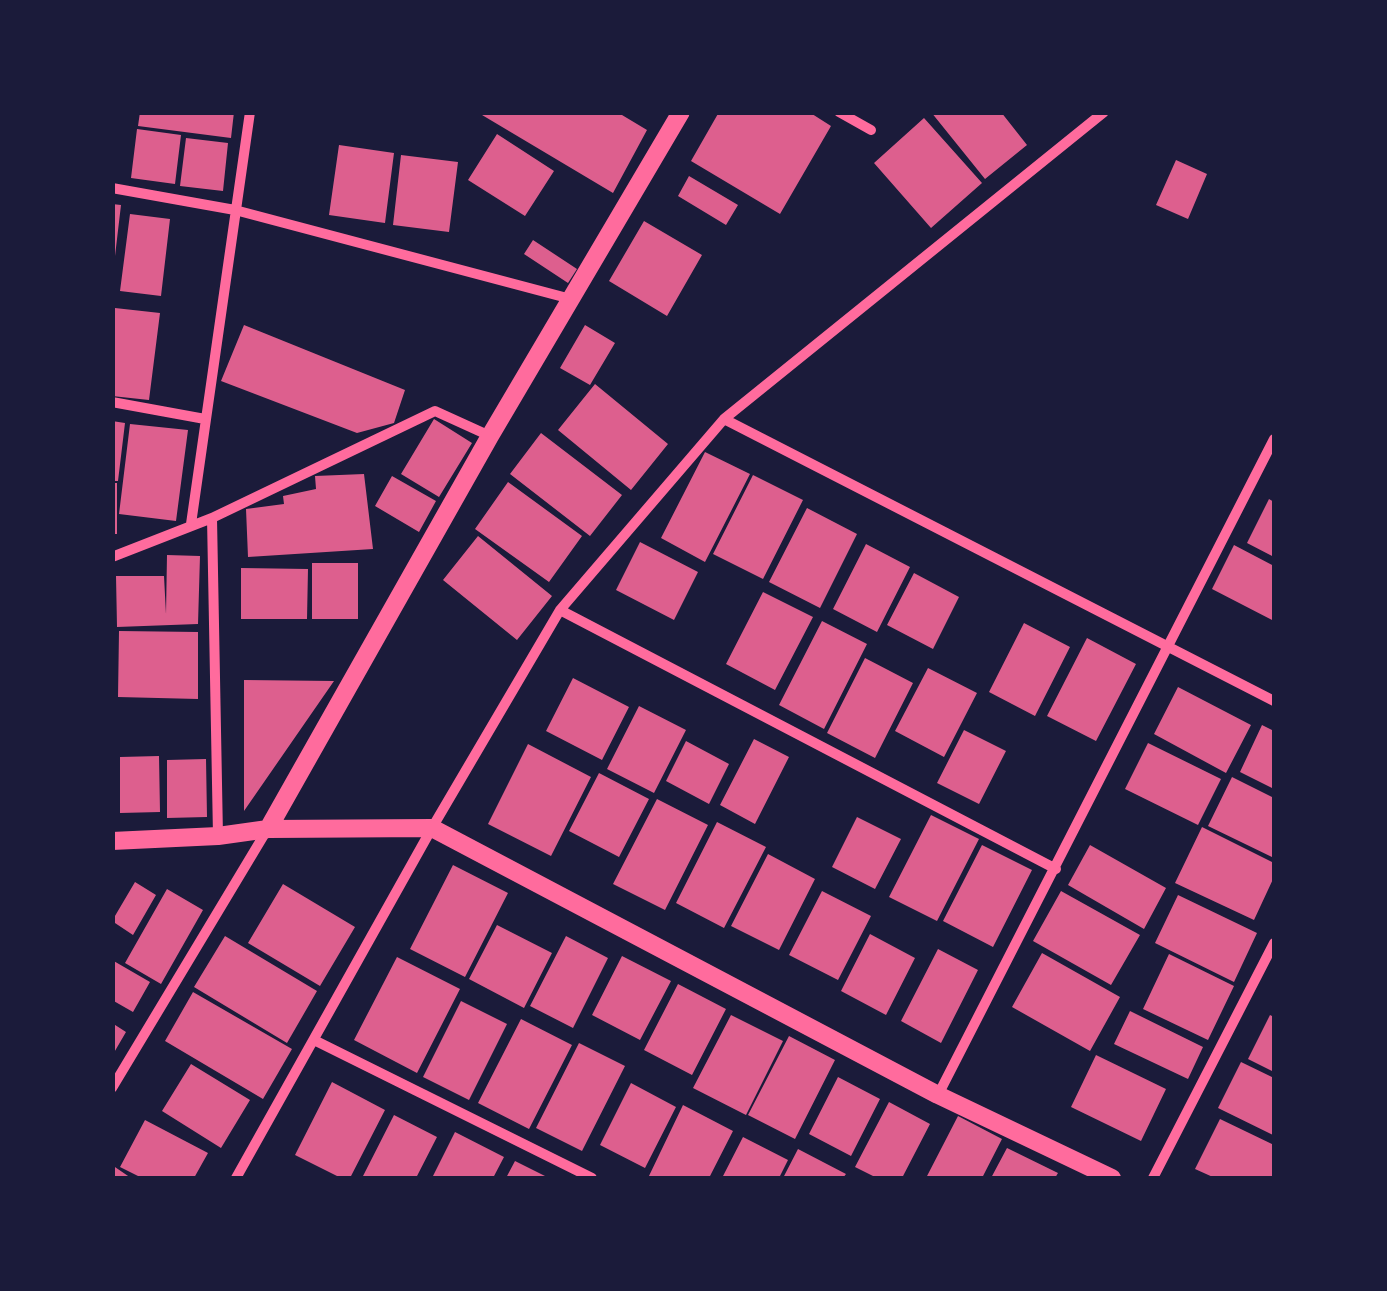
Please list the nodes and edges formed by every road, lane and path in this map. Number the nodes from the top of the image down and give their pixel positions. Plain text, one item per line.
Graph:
1 (250, 112) edge
2 (681, 112) edge
3 (839, 112) edge
4 (1104, 112) edge
5 (870, 130) dead end
6 (112, 188) edge
7 (235, 210) junction
8 (571, 300) junction
9 (112, 402) edge
10 (205, 419) junction
11 (724, 419) junction
12 (490, 436) junction
13 (1274, 440) edge
14 (212, 518) junction
15 (190, 524) junction
16 (112, 557) edge
17 (560, 610) junction
18 (1165, 647) junction
19 (1274, 701) edge
20 (432, 828) junction
21 (268, 829) junction
22 (218, 836) junction
23 (112, 841) edge
24 (1056, 869) junction
25 (1274, 943) edge
26 (316, 1041) junction
27 (112, 1088) edge
28 (938, 1095) junction
29 (236, 1178) edge
30 (592, 1178) edge
31 (1112, 1178) edge
32 (1153, 1178) edge

1 - 7 street
2 - 8 street
3 - 5 street
4 - 11 street
6 - 7 street
7 - 8 street
7 - 10 street
8 - 12 street
9 - 10 street
10 - 15 street
11 - 17 street
11 - 18 street
12 - 14 street
12 - 21 street
13 - 18 street
14 - 15 street
14 - 22 street
15 - 16 street
17 - 20 street
17 - 24 street
18 - 19 street
18 - 24 street
20 - 21 street
20 - 26 street
20 - 28 street
21 - 22 street
21 - 27 street
22 - 23 street
24 - 28 street
25 - 32 street
26 - 29 street
26 - 30 street
28 - 31 street

